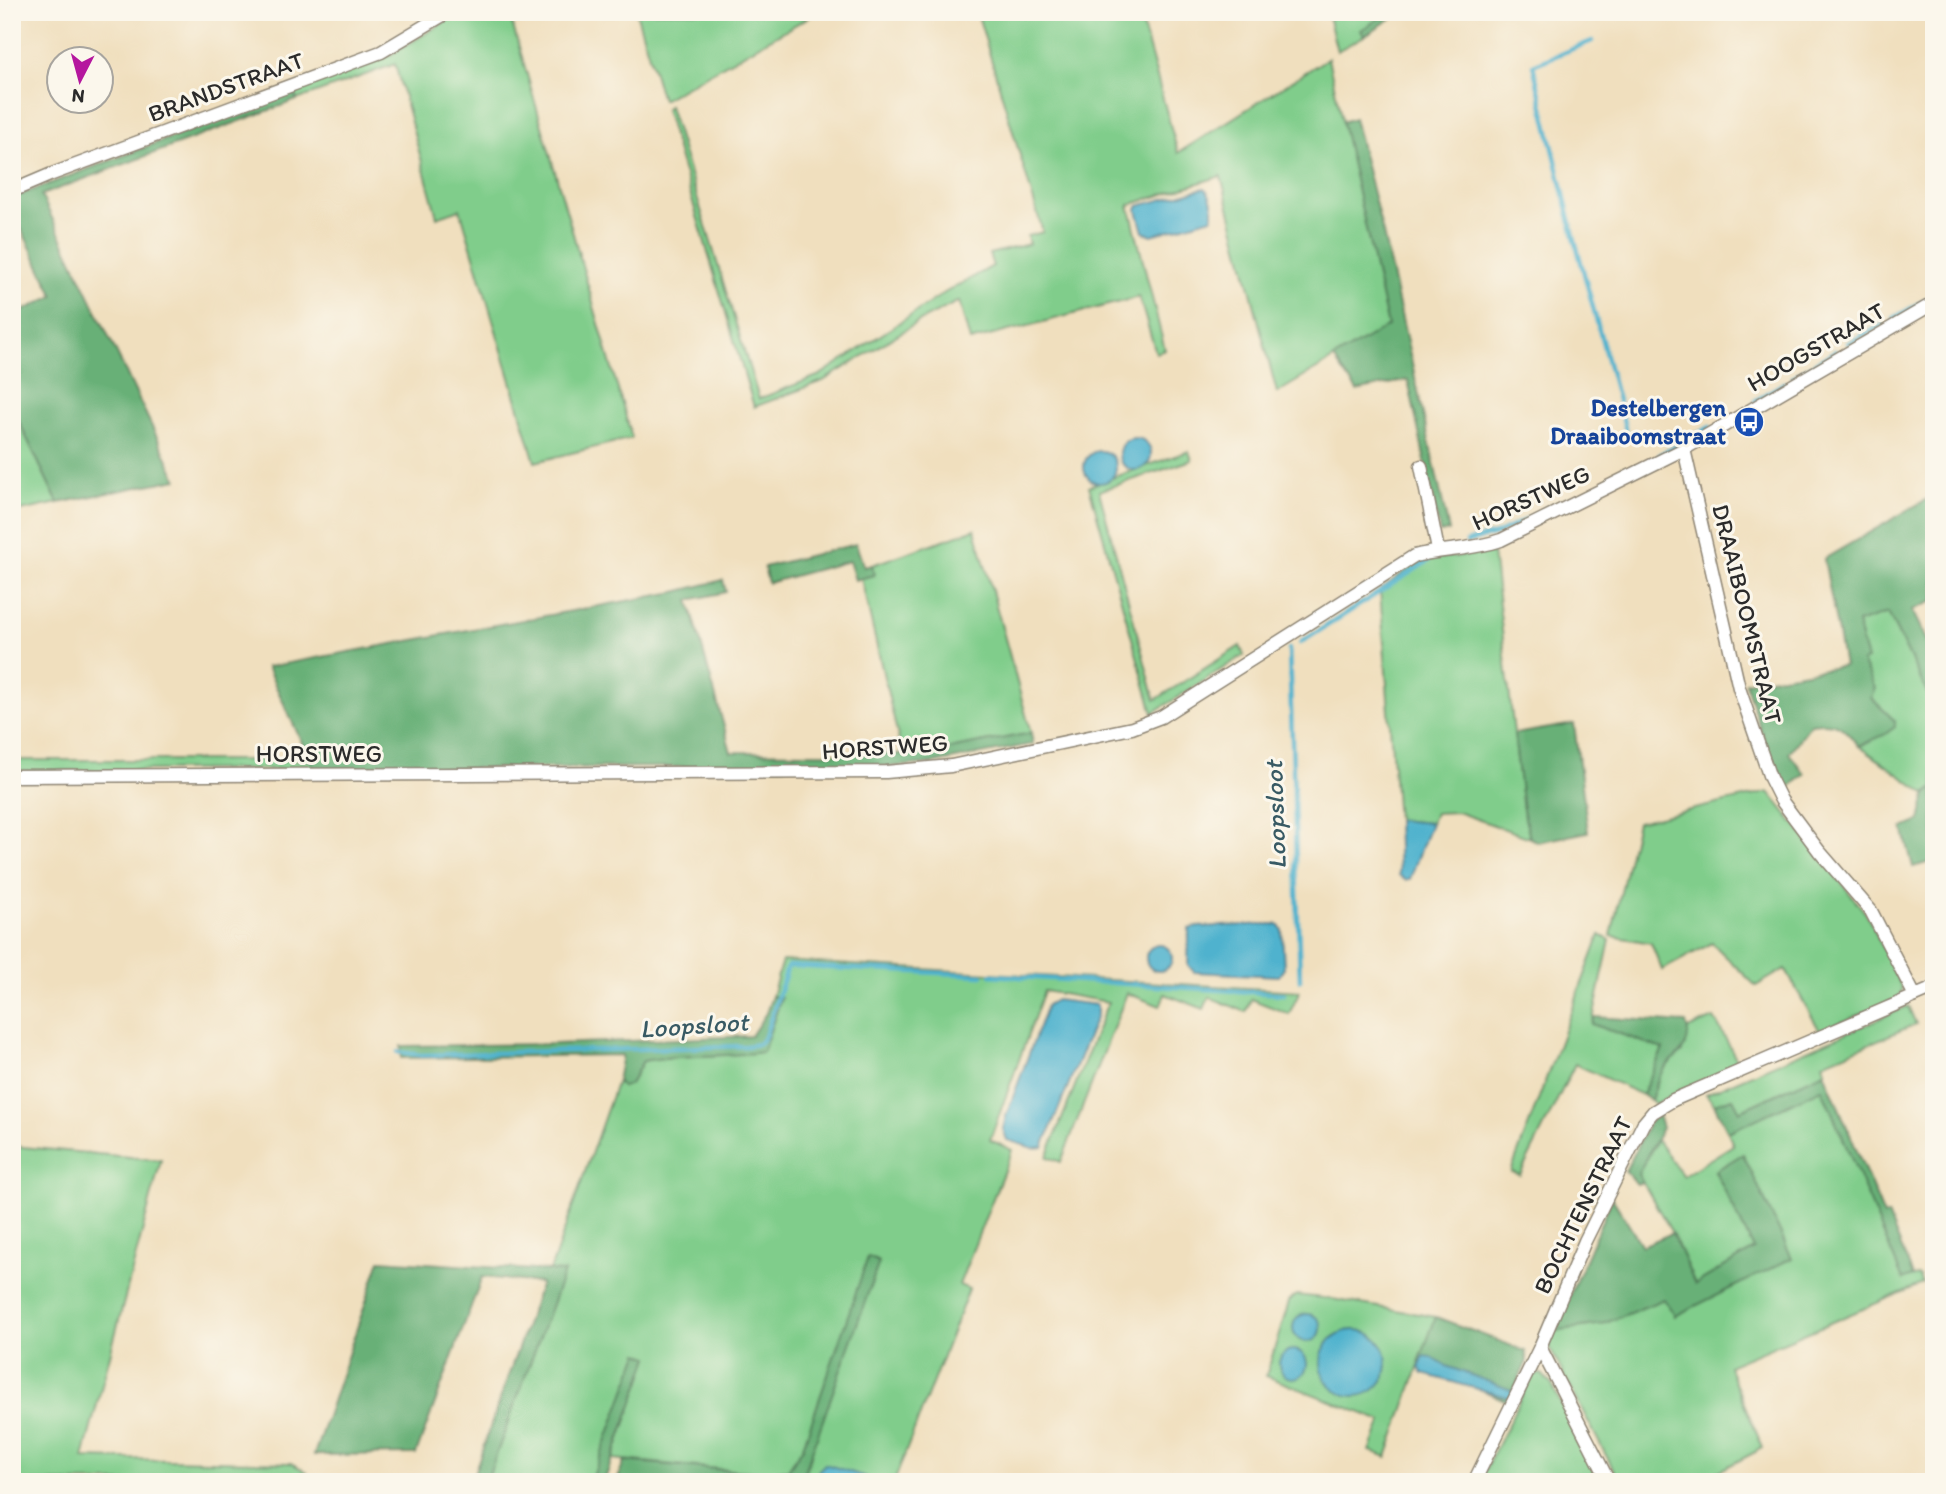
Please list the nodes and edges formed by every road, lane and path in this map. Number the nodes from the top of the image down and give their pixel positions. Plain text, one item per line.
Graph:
1 (448, 12) edge
2 (12, 191) edge
3 (1934, 303) edge
4 (1684, 449) junction
5 (1421, 466) dead end
6 (1438, 550) junction
7 (12, 776) edge
8 (1934, 988) edge
9 (1915, 996) junction
10 (1540, 1347) junction
11 (1474, 1482) edge
12 (1609, 1482) edge

1 - 2 street, BRANDSTRAAT
3 - 4 street, HOOGSTRAAT
4 - 6 street, HORSTWEG
4 - 9 street, DRAAIBOOMSTRAAT
5 - 6 street
6 - 7 street, HORSTWEG
8 - 9 street, BOCHTENSTRAAT
9 - 10 street, BOCHTENSTRAAT
10 - 11 street, BOCHTENSTRAAT
10 - 12 street

